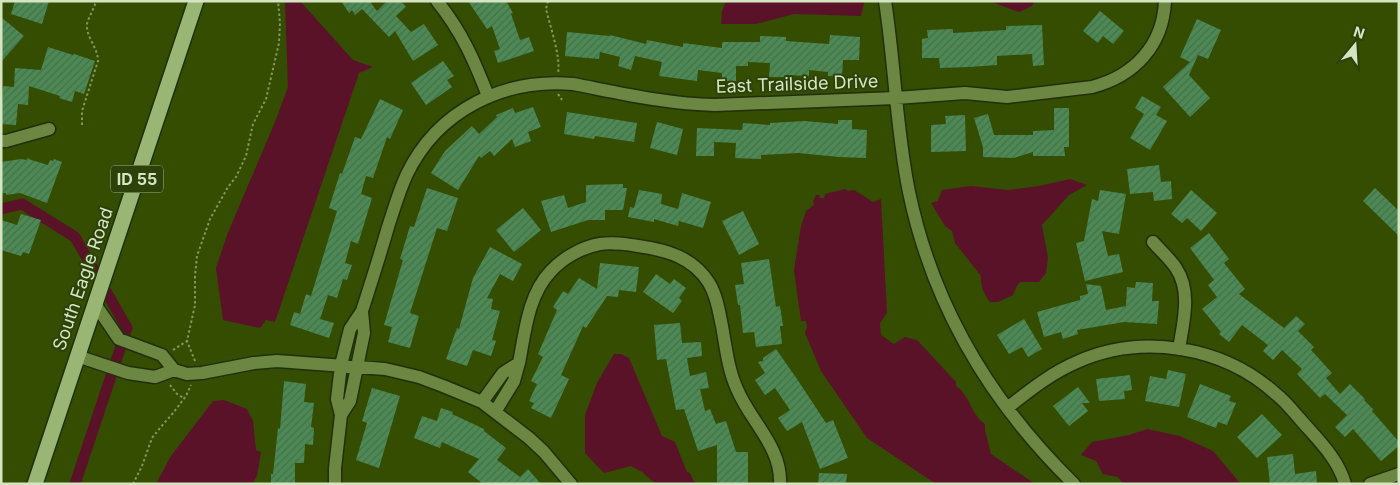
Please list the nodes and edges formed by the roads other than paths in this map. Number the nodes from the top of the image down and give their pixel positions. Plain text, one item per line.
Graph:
1 (196, 1) edge
2 (437, 1) edge
3 (884, 1) edge
4 (1165, 1) edge
5 (488, 96) junction
6 (896, 98) junction
7 (49, 129) dead end
8 (1, 141) edge
9 (1153, 242) dead end
10 (95, 304) junction
11 (362, 311) junction
12 (1179, 349) junction
13 (78, 356) junction
14 (519, 363) junction
15 (341, 365) junction
16 (357, 367) junction
17 (174, 370) junction
18 (482, 402) junction
19 (1006, 408) junction
20 (495, 412) junction
21 (341, 415) junction
22 (1399, 474) edge
23 (35, 484) edge
24 (335, 484) edge
25 (571, 484) edge
26 (780, 484) edge
27 (1074, 484) edge
28 (1345, 484) edge
29 (1370, 484) edge

1 - 10 highway, South Eagle Road / ID 55
2 - 5 street
3 - 6 street
4 - 6 street, East Trailside Drive
5 - 6 street, East Trailside Drive
5 - 11 street, East Trailside Drive
6 - 19 street
7 - 8 street
9 - 12 street
10 - 13 highway, South Eagle Road / ID 55
10 - 17 street
11 - 15 street
11 - 16 street
12 - 19 street
12 - 28 street
13 - 17 street
13 - 23 highway, South Eagle Road / ID 55
14 - 18 street
14 - 20 street
14 - 26 street
15 - 16 street
15 - 17 street
15 - 21 street
16 - 18 street
16 - 21 street
18 - 20 street
19 - 27 street
20 - 25 street
21 - 24 street
22 - 29 street

